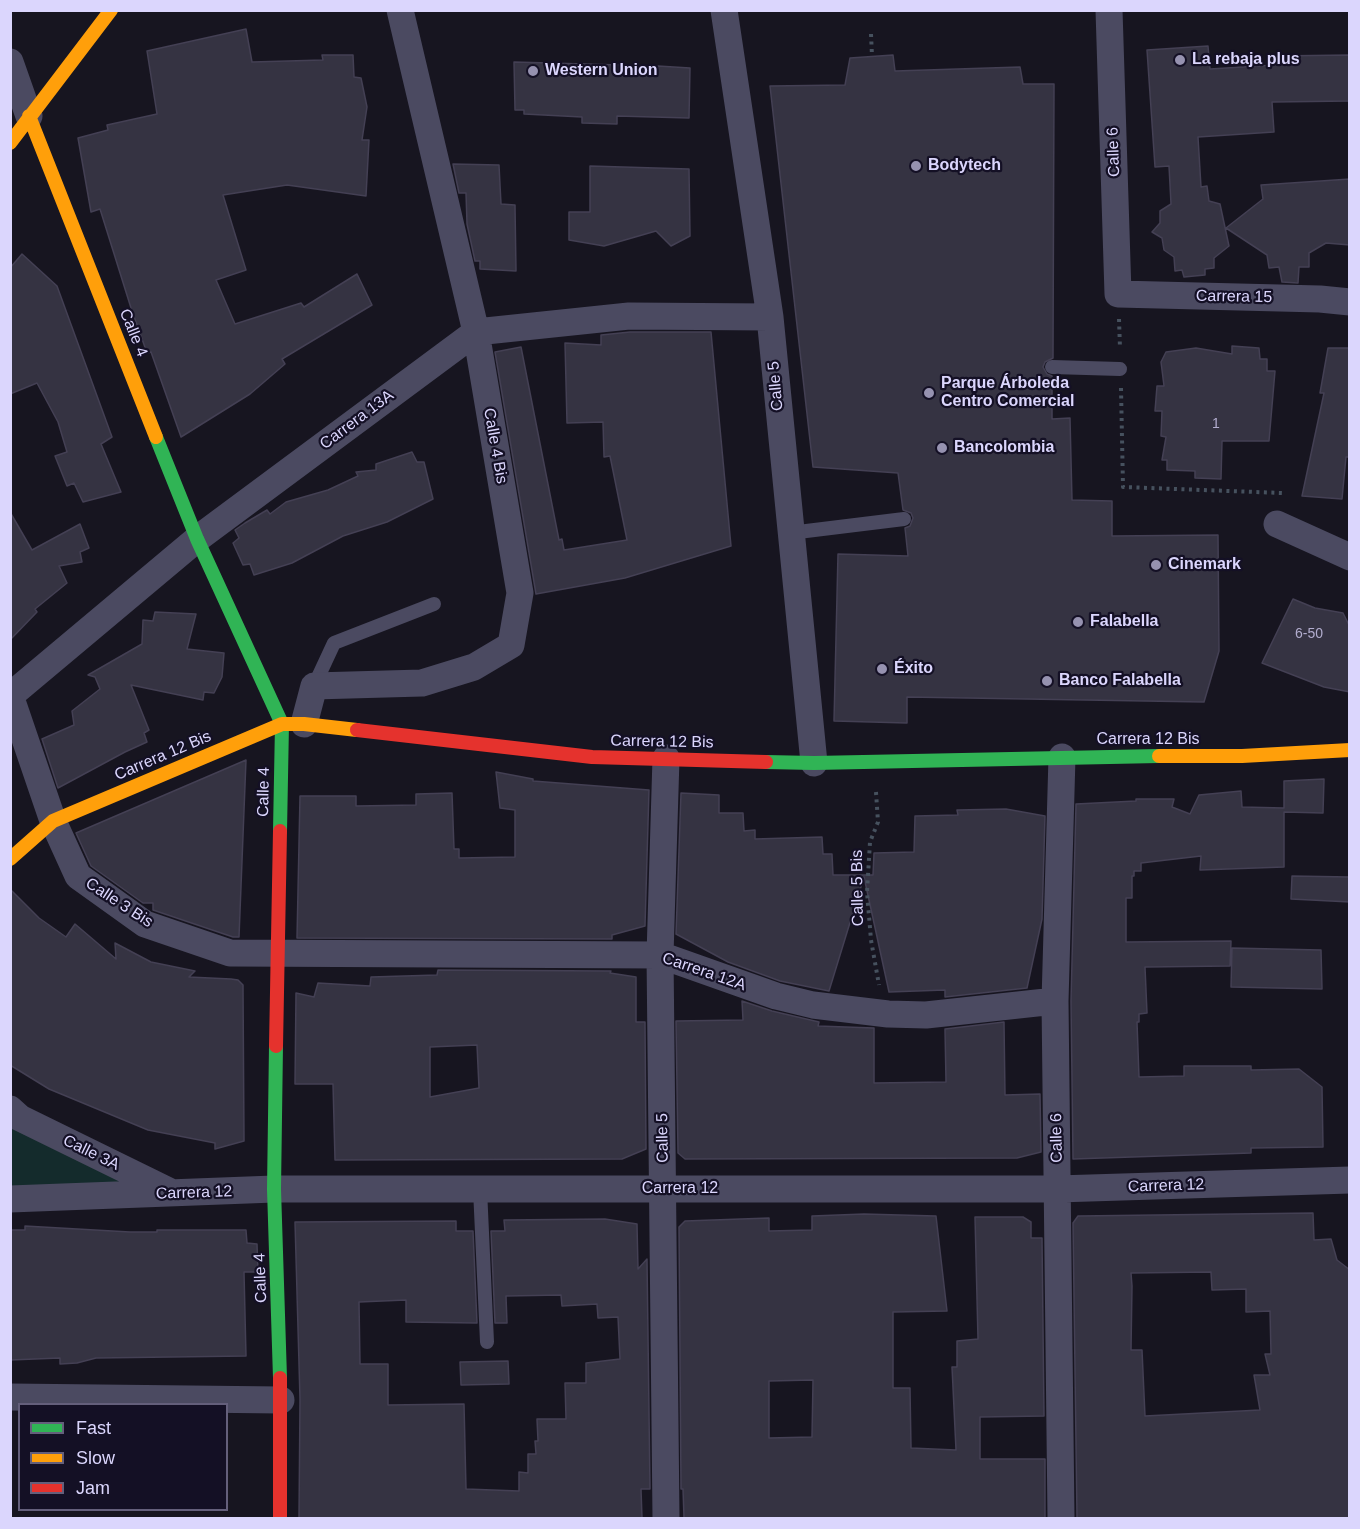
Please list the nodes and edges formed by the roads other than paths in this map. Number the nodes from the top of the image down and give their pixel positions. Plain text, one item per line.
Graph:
1 (111, 10) edge
2 (400, 10) edge
3 (724, 10) edge
4 (1109, 10) edge
5 (10, 62) edge
6 (29, 116) junction
7 (10, 143) edge
8 (1118, 294) joint
9 (1350, 302) edge
10 (770, 317) junction
11 (476, 332) junction
12 (1052, 368) dead end
13 (1120, 369) road end
14 (904, 519) dead end
15 (1277, 524) dead end
16 (790, 533) junction
17 (196, 539) junction
18 (1350, 557) edge
19 (434, 604) dead end
20 (314, 686) junction
21 (11, 695) edge
22 (293, 724) junction
23 (1350, 750) edge
24 (666, 758) junction
25 (1062, 758) junction
26 (814, 763) junction
27 (53, 821) junction
28 (10, 859) edge
29 (278, 951) junction
30 (660, 955) junction
31 (1055, 1000) junction
32 (10, 1108) edge
33 (1350, 1180) edge
34 (274, 1189) junction
35 (480, 1189) junction
36 (663, 1189) junction
37 (1057, 1189) junction
38 (174, 1194) junction
39 (10, 1199) edge
40 (487, 1342) dead end
41 (10, 1397) edge
42 (281, 1400) junction
43 (280, 1518) edge
44 (666, 1518) edge
45 (1061, 1518) edge

1 - 6 street
2 - 11 street, Calle 4 Bis
3 - 10 street, Calle 5
4 - 8 street, Calle 6
5 - 6 street
6 - 7 street
6 - 17 street, Calle 4
8 - 9 street, Carrera 15
10 - 11 street
10 - 16 street, Calle 5
11 - 17 street, Carrera 13A
11 - 20 street, Calle 4 Bis
12 - 13 lane
14 - 16 lane
15 - 18 street
16 - 26 street, Calle 5
17 - 21 street, Carrera 13A
17 - 22 street, Calle 4
19 - 20 lane
20 - 22 street
21 - 27 street, Calle 3 Bis
22 - 24 street, Carrera 12 Bis
22 - 27 street, Carrera 12 Bis
22 - 29 street, Calle 4
23 - 25 street, Carrera 12 Bis
24 - 26 street, Carrera 12 Bis
24 - 30 street, Calle 5
25 - 26 street, Carrera 12 Bis
25 - 31 street, Calle 6
27 - 28 street, Carrera 12 Bis
27 - 29 street, Calle 3 Bis
29 - 30 street, Carrera 12A
29 - 34 street, Calle 4
30 - 31 street, Carrera 12A
30 - 36 street, Calle 5
31 - 37 street, Calle 6
32 - 38 street, Calle 3A
33 - 37 street, Carrera 12
34 - 35 street, Carrera 12
34 - 38 street, Carrera 12
34 - 42 street, Calle 4
35 - 36 street, Carrera 12
35 - 40 lane
36 - 37 street, Carrera 12
36 - 44 street, Calle 5
37 - 45 street, Calle 6
38 - 39 street, Carrera 12
41 - 42 street
42 - 43 street, Calle 4

